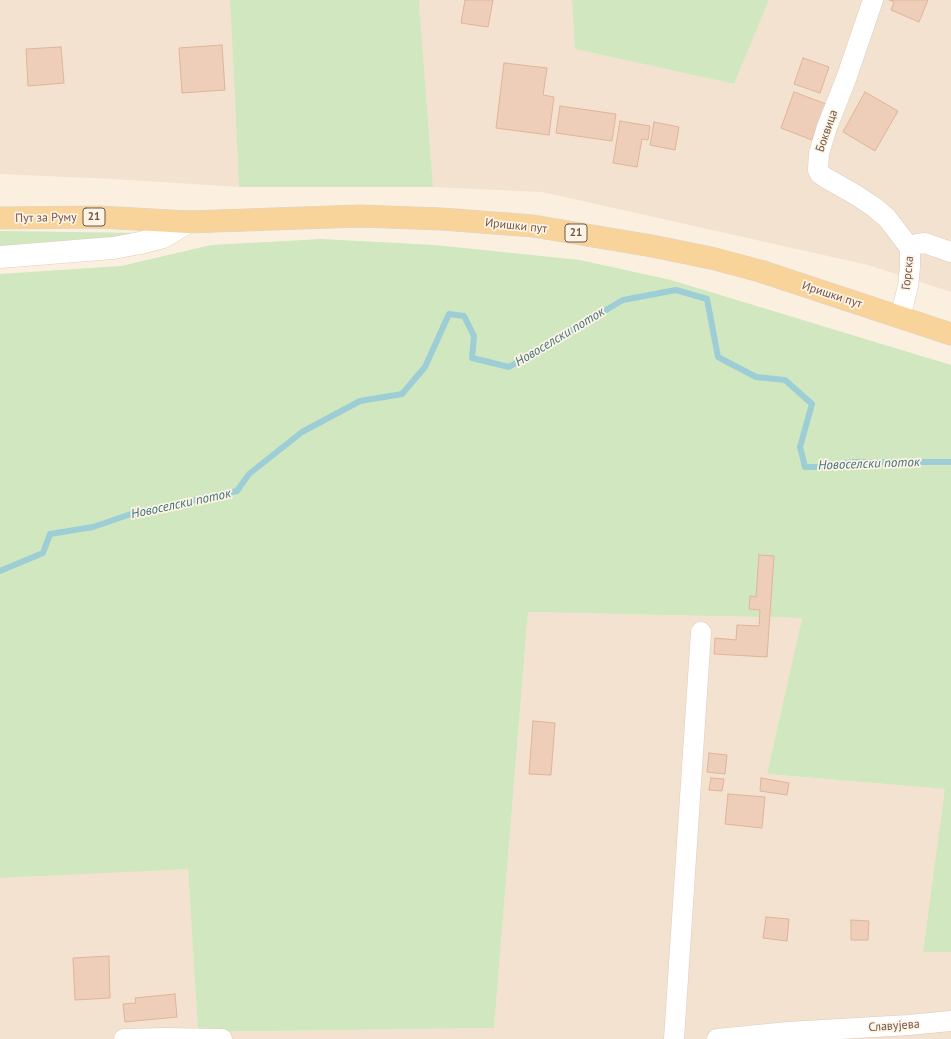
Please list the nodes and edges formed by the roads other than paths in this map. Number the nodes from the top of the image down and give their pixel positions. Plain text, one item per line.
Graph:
1 (873, 0) edge
2 (0, 218) edge
3 (188, 222) junction
4 (910, 248) junction
5 (951, 252) edge
6 (0, 257) edge
7 (900, 318) junction
8 (951, 334) edge
9 (701, 632) dead end
10 (951, 1021) edge
11 (124, 1039) edge
12 (222, 1039) edge
13 (674, 1039) edge
14 (717, 1039) edge

1 - 4 street, Боквица
2 - 3 main road, Пут за Руму / 21
3 - 6 main road
3 - 7 main road, Иришки пут / 21
4 - 5 street, Горска
4 - 7 street, Горска
7 - 8 main road, Иришки пут / 21
9 - 13 street
10 - 14 street, Славујева
11 - 12 street

